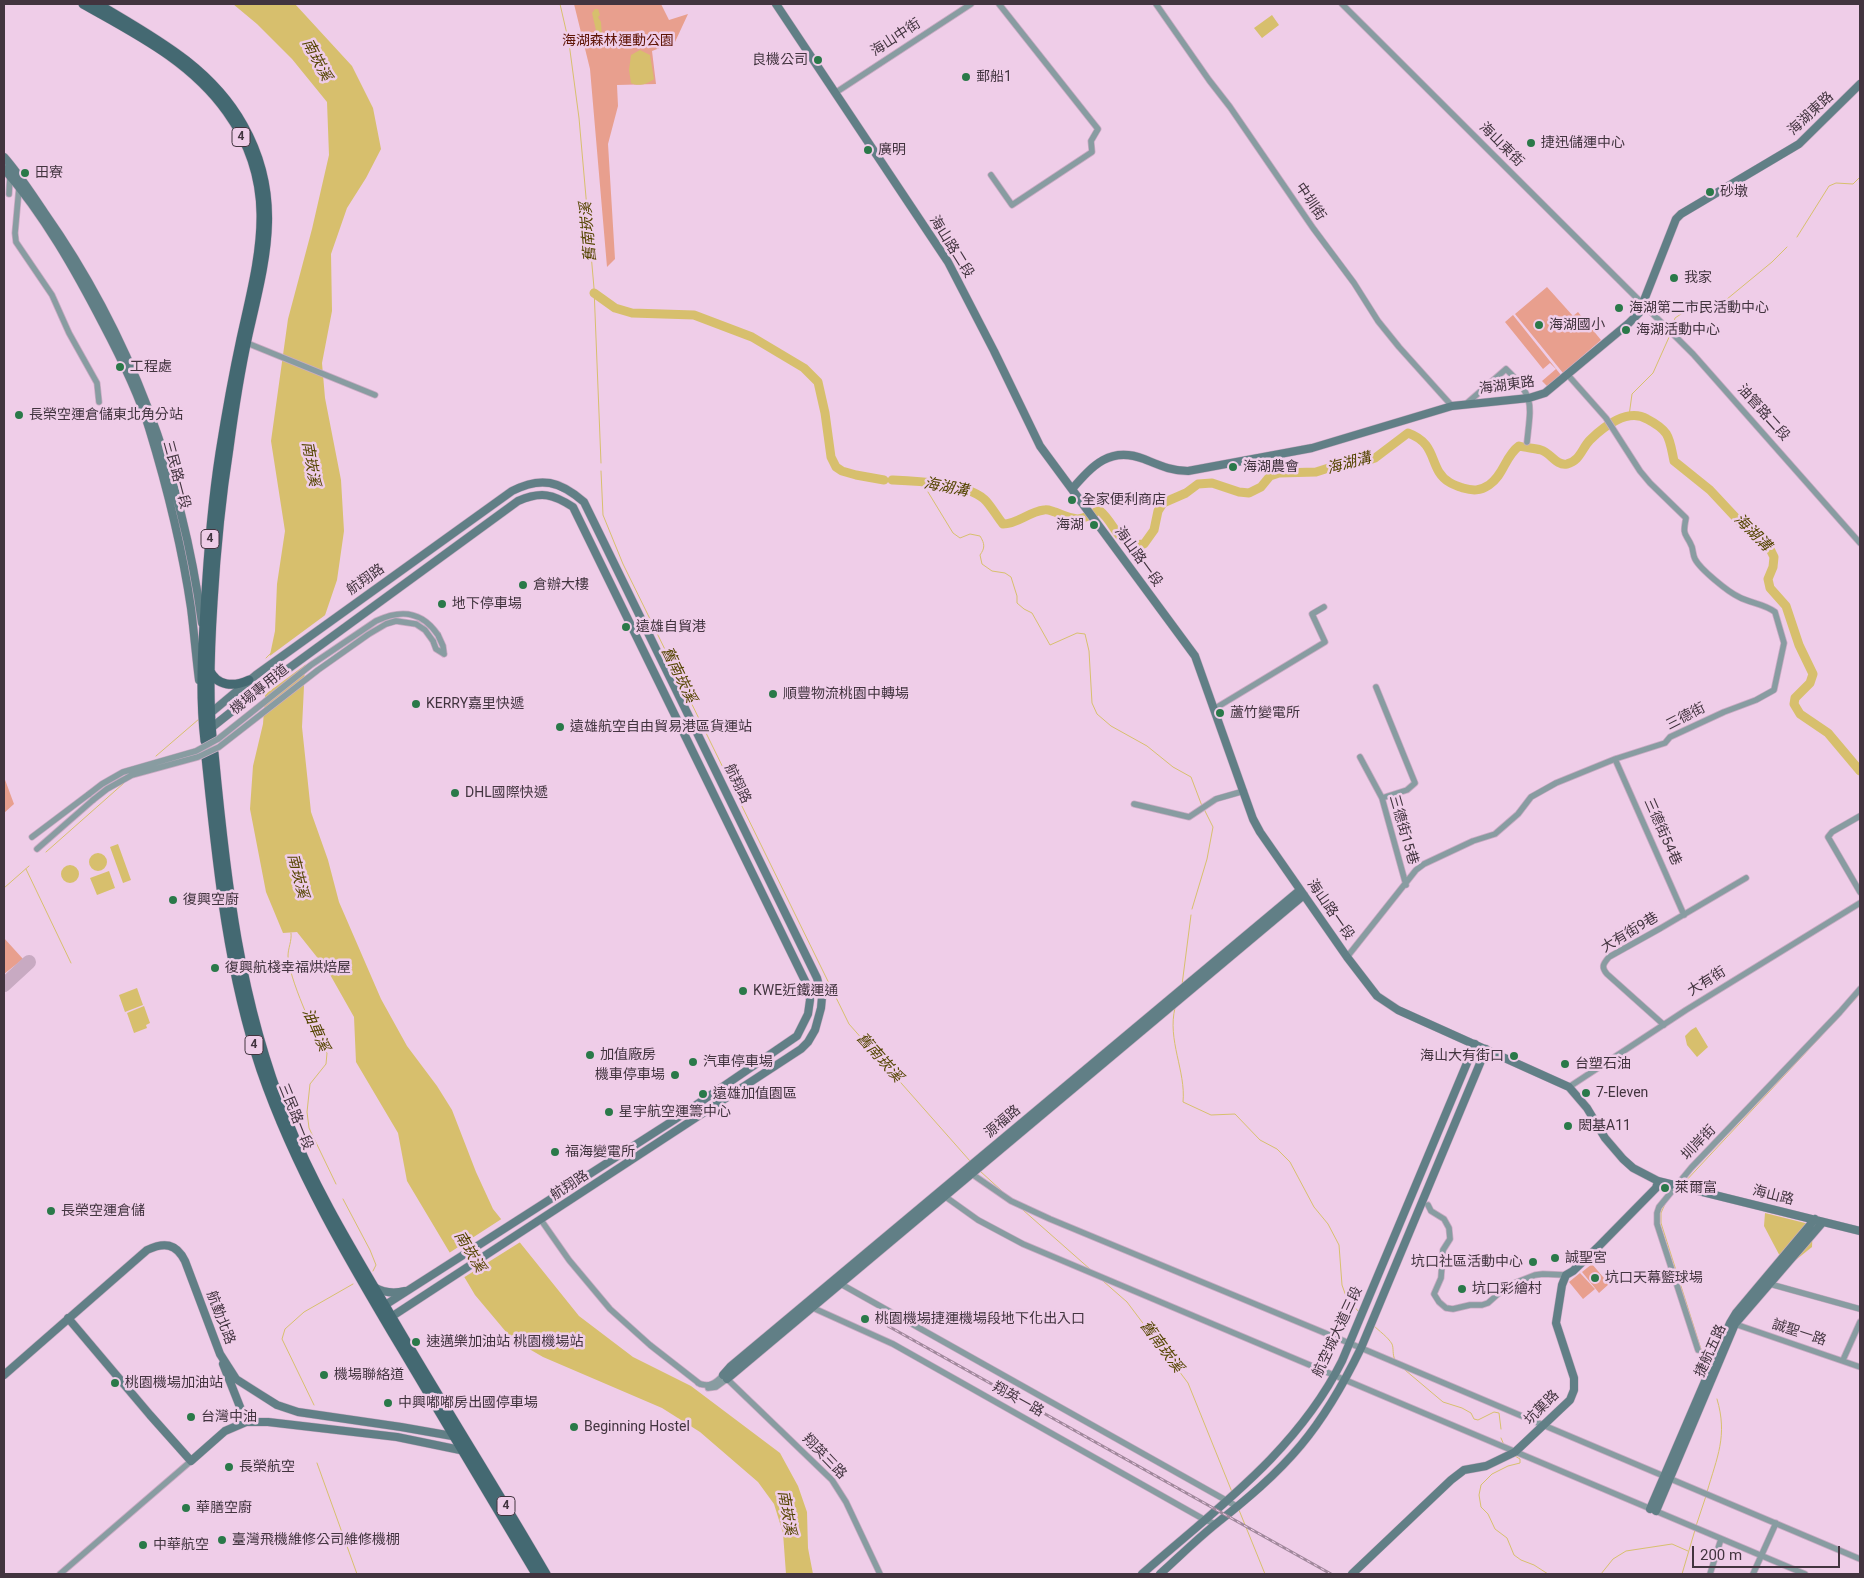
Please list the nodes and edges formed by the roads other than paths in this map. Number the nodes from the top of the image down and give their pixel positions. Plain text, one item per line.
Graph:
1 (83, 4) edge
2 (98, 4) edge
3 (776, 4) edge
4 (971, 4) edge
5 (1000, 4) edge
6 (1156, 4) edge
7 (1342, 4) edge
8 (1860, 84) edge
9 (835, 93) junction
10 (4, 157) edge
11 (4, 169) edge
12 (992, 175) dead end
13 (10, 176) edge
14 (21, 193) junction
15 (6, 196) edge
16 (1643, 303) junction
17 (247, 344) junction
18 (1567, 374) junction
19 (375, 395) dead end
20 (1529, 398) junction
21 (99, 402) dead end
22 (1466, 404) junction
23 (1452, 406) junction
24 (1527, 442) dead end
25 (1072, 489) junction
26 (1091, 515) joint
27 (1860, 543) edge
28 (1324, 607) dead end
29 (203, 634) junction
30 (209, 668) junction
31 (252, 677) junction
32 (1376, 687) dead end
33 (1214, 709) junction
34 (206, 711) junction
35 (208, 734) joint
36 (1360, 757) dead end
37 (1615, 760) junction
38 (1244, 791) junction
39 (1382, 798) junction
40 (1134, 804) dead end
41 (1860, 816) edge
42 (32, 837) dead end
43 (37, 849) dead end
44 (1746, 878) dead end
45 (1406, 885) junction
46 (1860, 892) edge
47 (1302, 893) junction
48 (1860, 903) edge
49 (1684, 915) junction
50 (1347, 957) junction
51 (1860, 989) edge
52 (1664, 1025) junction
53 (1475, 1044) junction
54 (1486, 1049) junction
55 (1569, 1087) junction
56 (968, 1172) junction
57 (1658, 1181) junction
58 (1678, 1185) junction
59 (942, 1194) junction
60 (1428, 1205) dead end
61 (538, 1221) junction
62 (1819, 1221) junction
63 (1860, 1231) edge
64 (1566, 1275) junction
65 (837, 1281) junction
66 (1770, 1284) junction
67 (374, 1287) junction
68 (412, 1288) junction
69 (808, 1305) junction
70 (381, 1308) junction
71 (1860, 1310) edge
72 (68, 1318) junction
73 (388, 1319) junction
74 (1860, 1322) edge
75 (1733, 1324) junction
76 (1349, 1343) junction
77 (1361, 1348) junction
78 (1698, 1350) dead end
79 (220, 1354) junction
80 (1844, 1360) junction
81 (1860, 1367) edge
82 (1334, 1375) junction
83 (4, 1376) edge
84 (725, 1377) junction
85 (1345, 1380) junction
86 (246, 1422) junction
87 (1544, 1426) junction
88 (454, 1436) junction
89 (465, 1438) junction
90 (463, 1451) junction
91 (1515, 1452) junction
92 (474, 1453) junction
93 (191, 1461) junction
94 (1667, 1478) junction
95 (1226, 1501) junction
96 (1238, 1507) junction
97 (1653, 1510) junction
98 (1205, 1520) junction
99 (1776, 1523) junction
100 (1216, 1524) junction
101 (1721, 1539) junction
102 (1761, 1556) junction
103 (1860, 1559) edge
104 (60, 1574) edge
105 (536, 1574) edge
106 (546, 1574) edge
107 (880, 1574) edge
108 (1142, 1574) edge
109 (1160, 1574) edge
110 (1352, 1574) edge
111 (1710, 1574) edge
112 (1754, 1574) edge
113 (1805, 1574) edge

1 - 29 main road, 4
2 - 17 main road, 4
3 - 9 street, 海山路二段
4 - 9 street, 海山中街
5 - 12 street
6 - 23 street, 中圳街
7 - 16 street, 海山東街
8 - 16 street, 海湖東路
9 - 25 street, 海山路二段
10 - 13 street, 三民路一段
11 - 13 street, 三民路一段
13 - 14 street, 三民路一段
13 - 15 street
13 - 29 street, 三民路一段
14 - 15 street
14 - 21 street
14 - 34 street, 三民路一段
16 - 18 street, 海湖東路
16 - 27 street, 油管路二段
17 - 19 street
17 - 30 main road, 4
18 - 20 street, 海湖東路
18 - 37 street, 三德街
20 - 22 street, 海湖東路
20 - 22 street
20 - 24 street
22 - 23 street, 海湖東路
23 - 25 street, 海湖東路
25 - 26 street, 海山路二段
26 - 33 street, 海山路一段
28 - 33 street
29 - 34 main road, 4
30 - 31 main road
30 - 34 main road, 4
31 - 34 street, 航翔路
31 - 61 street, 航翔路
32 - 39 street
33 - 38 street, 海山路一段
34 - 35 main road, 三民路一段 / 4
35 - 68 street, 航翔路
36 - 39 street, 三德街15巷
37 - 45 street, 三德街
37 - 49 street, 三德街54巷
38 - 40 street
38 - 47 street, 海山路一段
39 - 45 street, 三德街15巷
41 - 46 street
42 - 43 street, 機場專用道, bridge
44 - 49 street, 大有街9巷
45 - 50 street, 三德街
47 - 50 street, 海山路一段
47 - 56 street, 源福路
48 - 52 street, 大有街
49 - 52 street, 大有街9巷
50 - 53 street, 海山路一段
51 - 58 street, 圳岸街
52 - 55 street, 大有街
53 - 54 street, 海山路一段
53 - 76 street, 航空城大道三段
54 - 55 street, 海山路一段
54 - 77 street, 航空城大道三段
55 - 57 street, 海山路一段
56 - 59 street, 源福路
56 - 76 street
57 - 58 street, 海山路一段
57 - 64 street
58 - 62 street, 海山路
58 - 78 street, 圳岸街
59 - 65 street, 源福路
59 - 82 street
60 - 64 street
61 - 73 street, 航翔路
61 - 84 street
62 - 63 street, 海山路
62 - 66 street, 捷航五路
62 - 75 street, 捷航五路
64 - 87 street, 坑菓路
65 - 69 street, 源福路
65 - 95 street, 翔英一路
66 - 71 street
66 - 75 street, 捷航五路
67 - 68 street
67 - 70 main road, 三民路一段 / 4
67 - 70 main road, 三民路一段 / 4
68 - 70 street, 航翔路
69 - 84 street, 源福路
69 - 98 street, 翔英一路
70 - 73 main road, 三民路一段 / 4
72 - 79 street, 航勤北路
72 - 83 street, 航勤北路
72 - 93 street
73 - 88 main road, 三民路一段 / 4
73 - 89 main road, 三民路一段 / 4
74 - 80 street
75 - 80 street, 誠聖一路
75 - 94 street, 捷航五路
76 - 77 street
76 - 82 street, 航空城大道三段
77 - 85 street, 航空城大道三段
77 - 87 street
79 - 86 street
79 - 88 street, 航勤北路
80 - 81 street, 誠聖一路
82 - 85 street
82 - 95 street, 航空城大道三段
84 - 107 street, 翔英三路
85 - 91 street
85 - 96 street, 航空城大道三段
86 - 90 street
86 - 93 street
87 - 91 street, 坑菓路
87 - 94 street
88 - 89 street, 航勤北路
88 - 90 main road, 三民路一段 / 4
89 - 92 main road, 4
90 - 92 street
90 - 105 main road, 4
91 - 97 street
91 - 110 street, 坑菓路
92 - 106 main road, 4
93 - 104 street
94 - 97 street, 捷航五路
94 - 99 street
95 - 96 street, 翔英一路
95 - 98 street, 航空城大道三段
96 - 100 street, 航空城大道三段
97 - 101 street
98 - 100 street, 翔英一路
98 - 108 street, 航空城大道三段
99 - 102 street
99 - 103 street
100 - 109 street, 航空城大道三段
101 - 102 street
101 - 111 street
102 - 112 street
102 - 113 street

